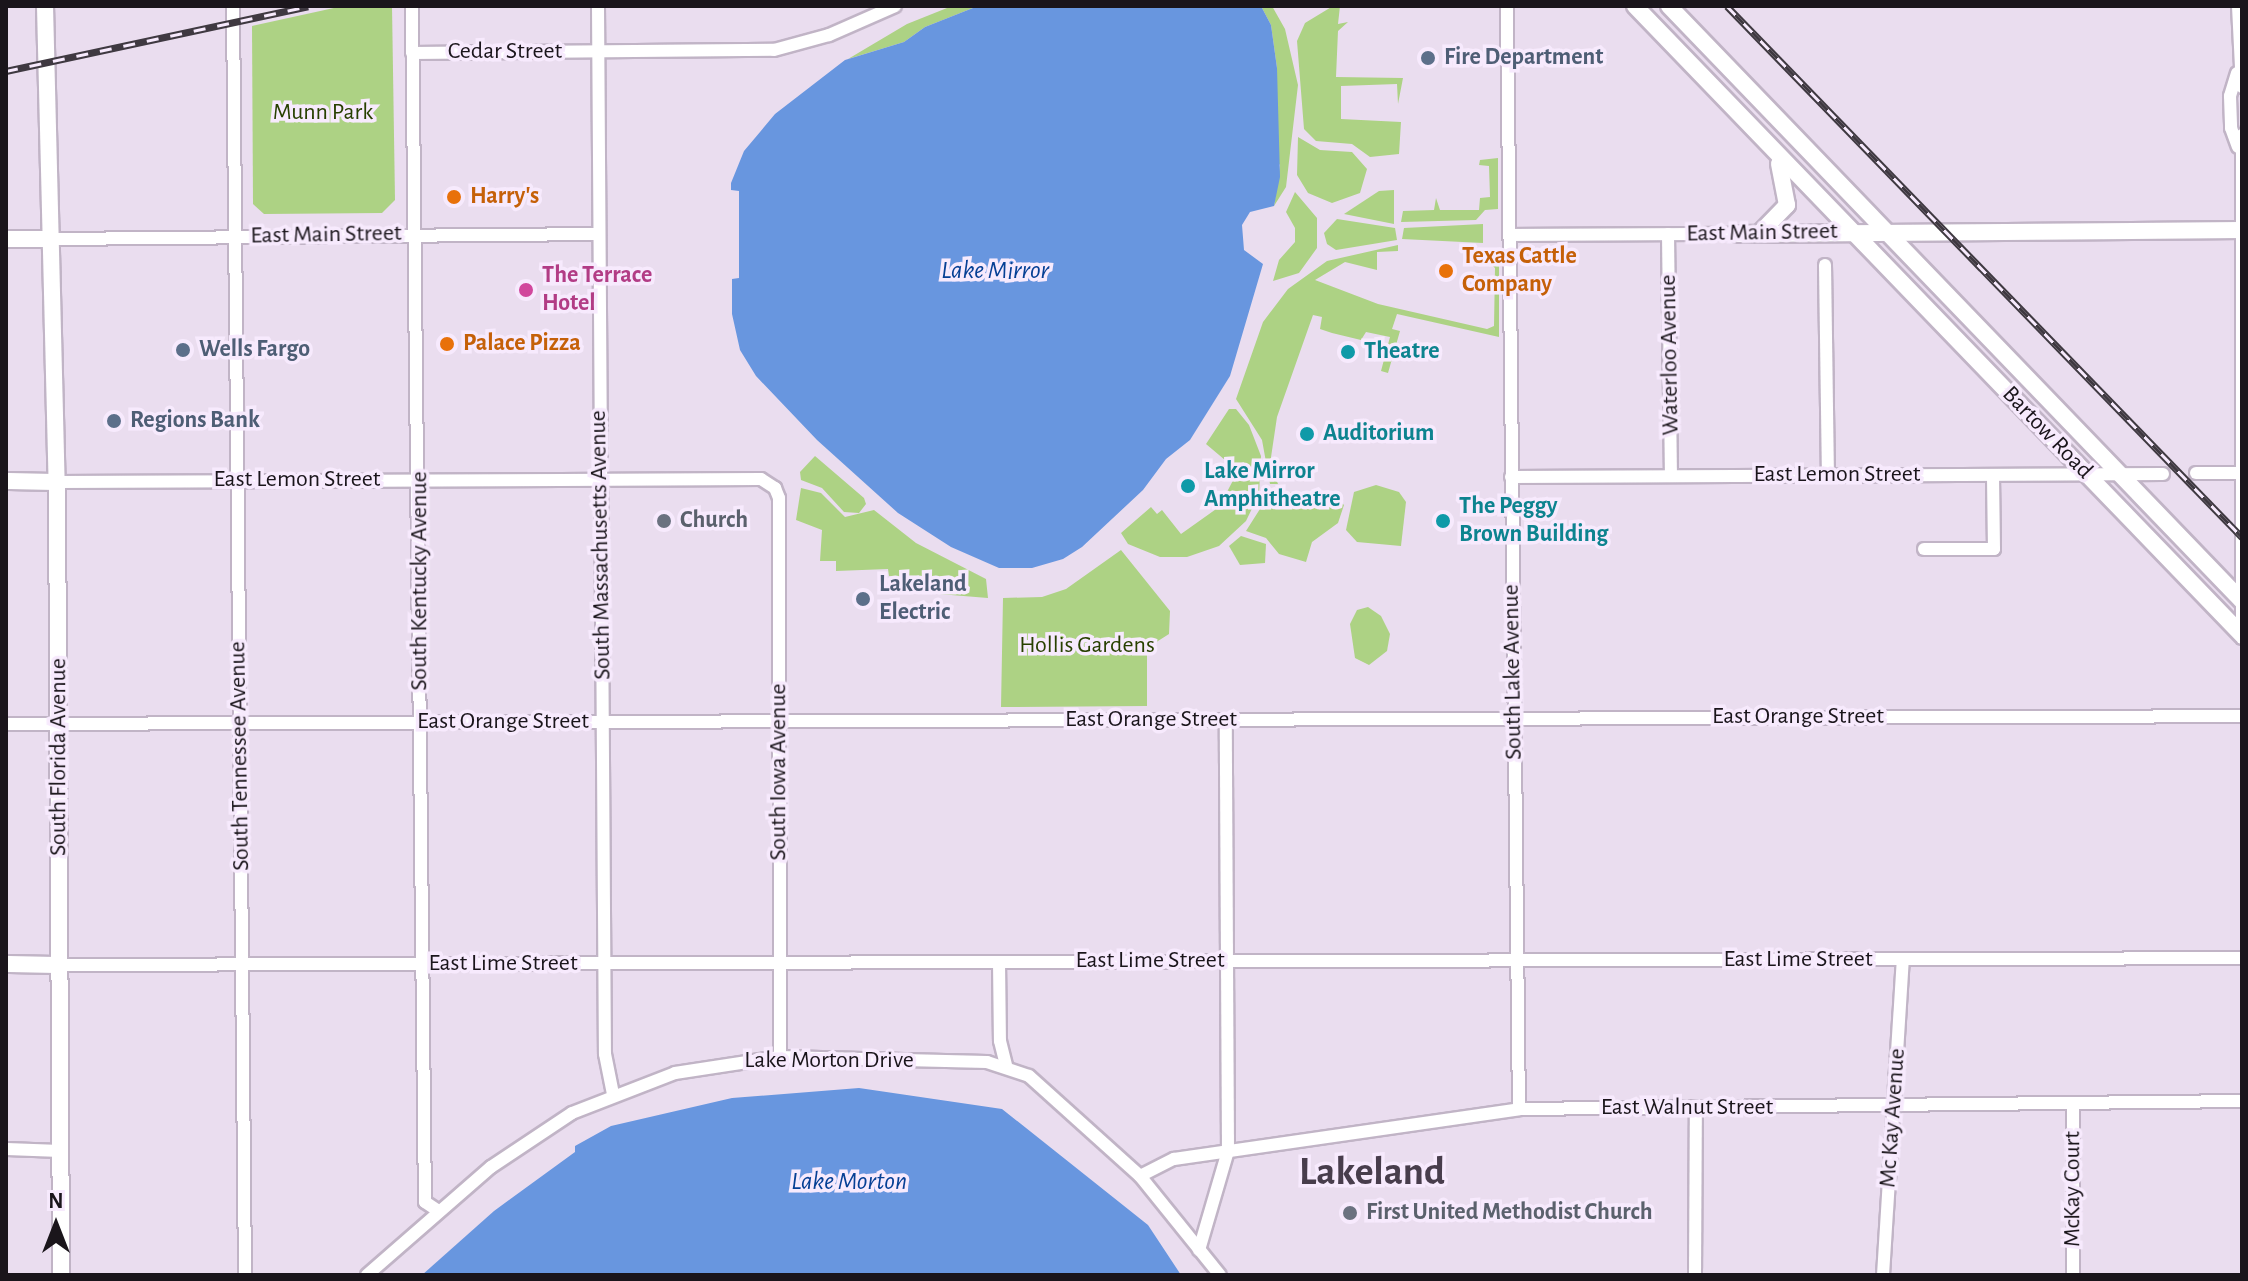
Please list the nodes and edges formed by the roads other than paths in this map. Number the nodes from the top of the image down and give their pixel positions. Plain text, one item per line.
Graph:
1 (45, 6) edge
2 (233, 6) edge
3 (412, 6) edge
4 (598, 6) edge
5 (895, 6) edge
6 (1507, 6) edge
7 (2238, 6) edge
8 (1639, 11) edge
9 (1673, 11) edge
10 (598, 52) junction
11 (412, 53) junction
12 (2238, 70) junction
13 (2242, 87) edge
14 (2240, 141) edge
15 (1775, 155) junction
16 (2241, 230) edge
17 (1888, 231) junction
18 (1852, 232) junction
19 (1760, 233) junction
20 (416, 234) junction
21 (599, 234) junction
22 (1668, 234) junction
23 (1738, 234) joint
24 (1510, 235) junction
25 (233, 236) junction
26 (6, 239) edge
27 (52, 239) junction
28 (1825, 265) dead end
29 (2196, 473) dead end
30 (2241, 473) edge
31 (2120, 474) junction
32 (2163, 474) dead end
33 (1671, 475) junction
34 (1828, 475) junction
35 (1993, 475) junction
36 (2087, 475) junction
37 (1511, 477) junction
38 (420, 479) junction
39 (6, 481) edge
40 (237, 481) junction
41 (600, 481) junction
42 (57, 482) junction
43 (775, 488) joint
44 (1924, 549) dead end
45 (2241, 600) edge
46 (2242, 635) edge
47 (2242, 641) edge
48 (2242, 716) edge
49 (1513, 719) junction
50 (1226, 720) junction
51 (422, 721) junction
52 (778, 721) junction
53 (603, 722) junction
54 (240, 723) junction
55 (6, 724) edge
56 (59, 724) junction
57 (2242, 958) edge
58 (1903, 960) junction
59 (1227, 961) junction
60 (1517, 961) junction
61 (780, 962) junction
62 (999, 962) junction
63 (424, 963) junction
64 (6, 964) edge
65 (59, 965) junction
66 (242, 965) junction
67 (605, 965) junction
68 (780, 1057) junction
69 (1006, 1065) junction
70 (613, 1094) junction
71 (2242, 1101) edge
72 (2073, 1104) junction
73 (1894, 1107) junction
74 (1696, 1108) junction
75 (1519, 1109) junction
76 (6, 1149) edge
77 (61, 1151) junction
78 (1228, 1151) junction
79 (1140, 1176) junction
80 (437, 1210) junction
81 (1199, 1250) junction
82 (61, 1275) edge
83 (245, 1275) edge
84 (367, 1275) edge
85 (1220, 1275) edge
86 (1695, 1275) edge
87 (1883, 1275) edge
88 (2073, 1275) edge

1 - 27 main road, South Florida Avenue
2 - 25 street, South Tennessee Avenue
3 - 11 street, South Kentucky Avenue
4 - 10 street, South Massachusetts Avenue
5 - 10 street
6 - 24 street
7 - 12 street
8 - 15 main road, Bartow Road
9 - 17 main road, Bartow Road
10 - 11 street, Cedar Street
10 - 21 street, South Massachusetts Avenue
11 - 20 street, South Kentucky Avenue
12 - 13 street
12 - 14 street
14 - 16 street
15 - 18 main road, Bartow Road
15 - 19 main road
16 - 17 main road, East Main Street
16 - 30 street
17 - 18 main road, East Main Street
17 - 31 main road, Bartow Road
18 - 19 main road, East Main Street
18 - 36 main road, Bartow Road
19 - 23 main road, East Main Street
20 - 21 street, East Main Street
20 - 25 street, East Main Street
20 - 38 street, South Kentucky Avenue
21 - 41 street, South Massachusetts Avenue
22 - 23 street, East Main Street
22 - 24 street, East Main Street
22 - 33 street, Waterloo Avenue
24 - 37 street, South Lake Avenue
25 - 27 street, East Main Street
25 - 40 street, South Tennessee Avenue
26 - 27 main road
27 - 42 main road, South Florida Avenue
28 - 34 street
29 - 30 street
30 - 45 street
31 - 32 street, East Lemon Street
31 - 36 street, East Lemon Street
31 - 45 main road, Bartow Road
33 - 34 street, East Lemon Street
33 - 37 street, East Lemon Street
34 - 35 street, East Lemon Street
35 - 36 street, East Lemon Street
35 - 44 street
36 - 46 main road, Bartow Road
37 - 49 street, South Lake Avenue
38 - 40 street, East Lemon Street
38 - 41 street, East Lemon Street
38 - 51 street, South Kentucky Avenue
39 - 42 main road
40 - 42 street, East Lemon Street
40 - 54 street, South Tennessee Avenue
41 - 43 street, East Lemon Street
41 - 53 street, South Massachusetts Avenue
42 - 56 main road, South Florida Avenue
43 - 52 street, South Iowa Avenue
45 - 46 street
46 - 47 street
48 - 49 street, East Orange Street
49 - 50 street, East Orange Street
49 - 60 street, South Lake Avenue
50 - 52 street, East Orange Street
50 - 59 street
51 - 53 street, East Orange Street
51 - 54 street, East Orange Street
51 - 63 street, South Kentucky Avenue
52 - 53 street, East Orange Street
52 - 61 street, South Iowa Avenue
53 - 67 street, South Massachusetts Avenue
54 - 56 street, East Orange Street
54 - 66 street, South Tennessee Avenue
55 - 56 street, East Orange Street
56 - 65 main road, South Florida Avenue
57 - 58 street, East Lime Street
58 - 60 street, East Lime Street
58 - 73 street, Mc Kay Avenue
59 - 60 street, East Lime Street
59 - 62 street, East Lime Street
59 - 78 street
60 - 75 street, South Lake Avenue
61 - 62 street, East Lime Street
61 - 67 street, East Lime Street
61 - 68 street, South Iowa Avenue
62 - 69 street
63 - 66 street, East Lime Street
63 - 67 street, East Lime Street
63 - 80 street, South Kentucky Avenue
64 - 65 main road
65 - 66 street, East Lime Street
65 - 77 main road, South Florida Avenue
66 - 83 street, South Tennessee Avenue
67 - 70 street, South Massachusetts Avenue
68 - 69 street, Lake Morton Drive
68 - 70 street, Lake Morton Drive
69 - 79 street, Lake Morton Drive
70 - 80 street, Lake Morton Drive
71 - 72 street, East Walnut Street
72 - 73 street, East Walnut Street
72 - 88 street, McKay Court
73 - 74 street, East Walnut Street
73 - 87 street, Mc Kay Avenue
74 - 75 street, East Walnut Street
74 - 86 street
75 - 78 street, East Walnut Street
76 - 77 street
77 - 82 main road, South Florida Avenue
78 - 79 street, East Walnut Street
78 - 81 street
79 - 81 street, Lake Morton Drive
80 - 84 street, Lake Morton Drive
81 - 85 street, Lake Morton Drive

